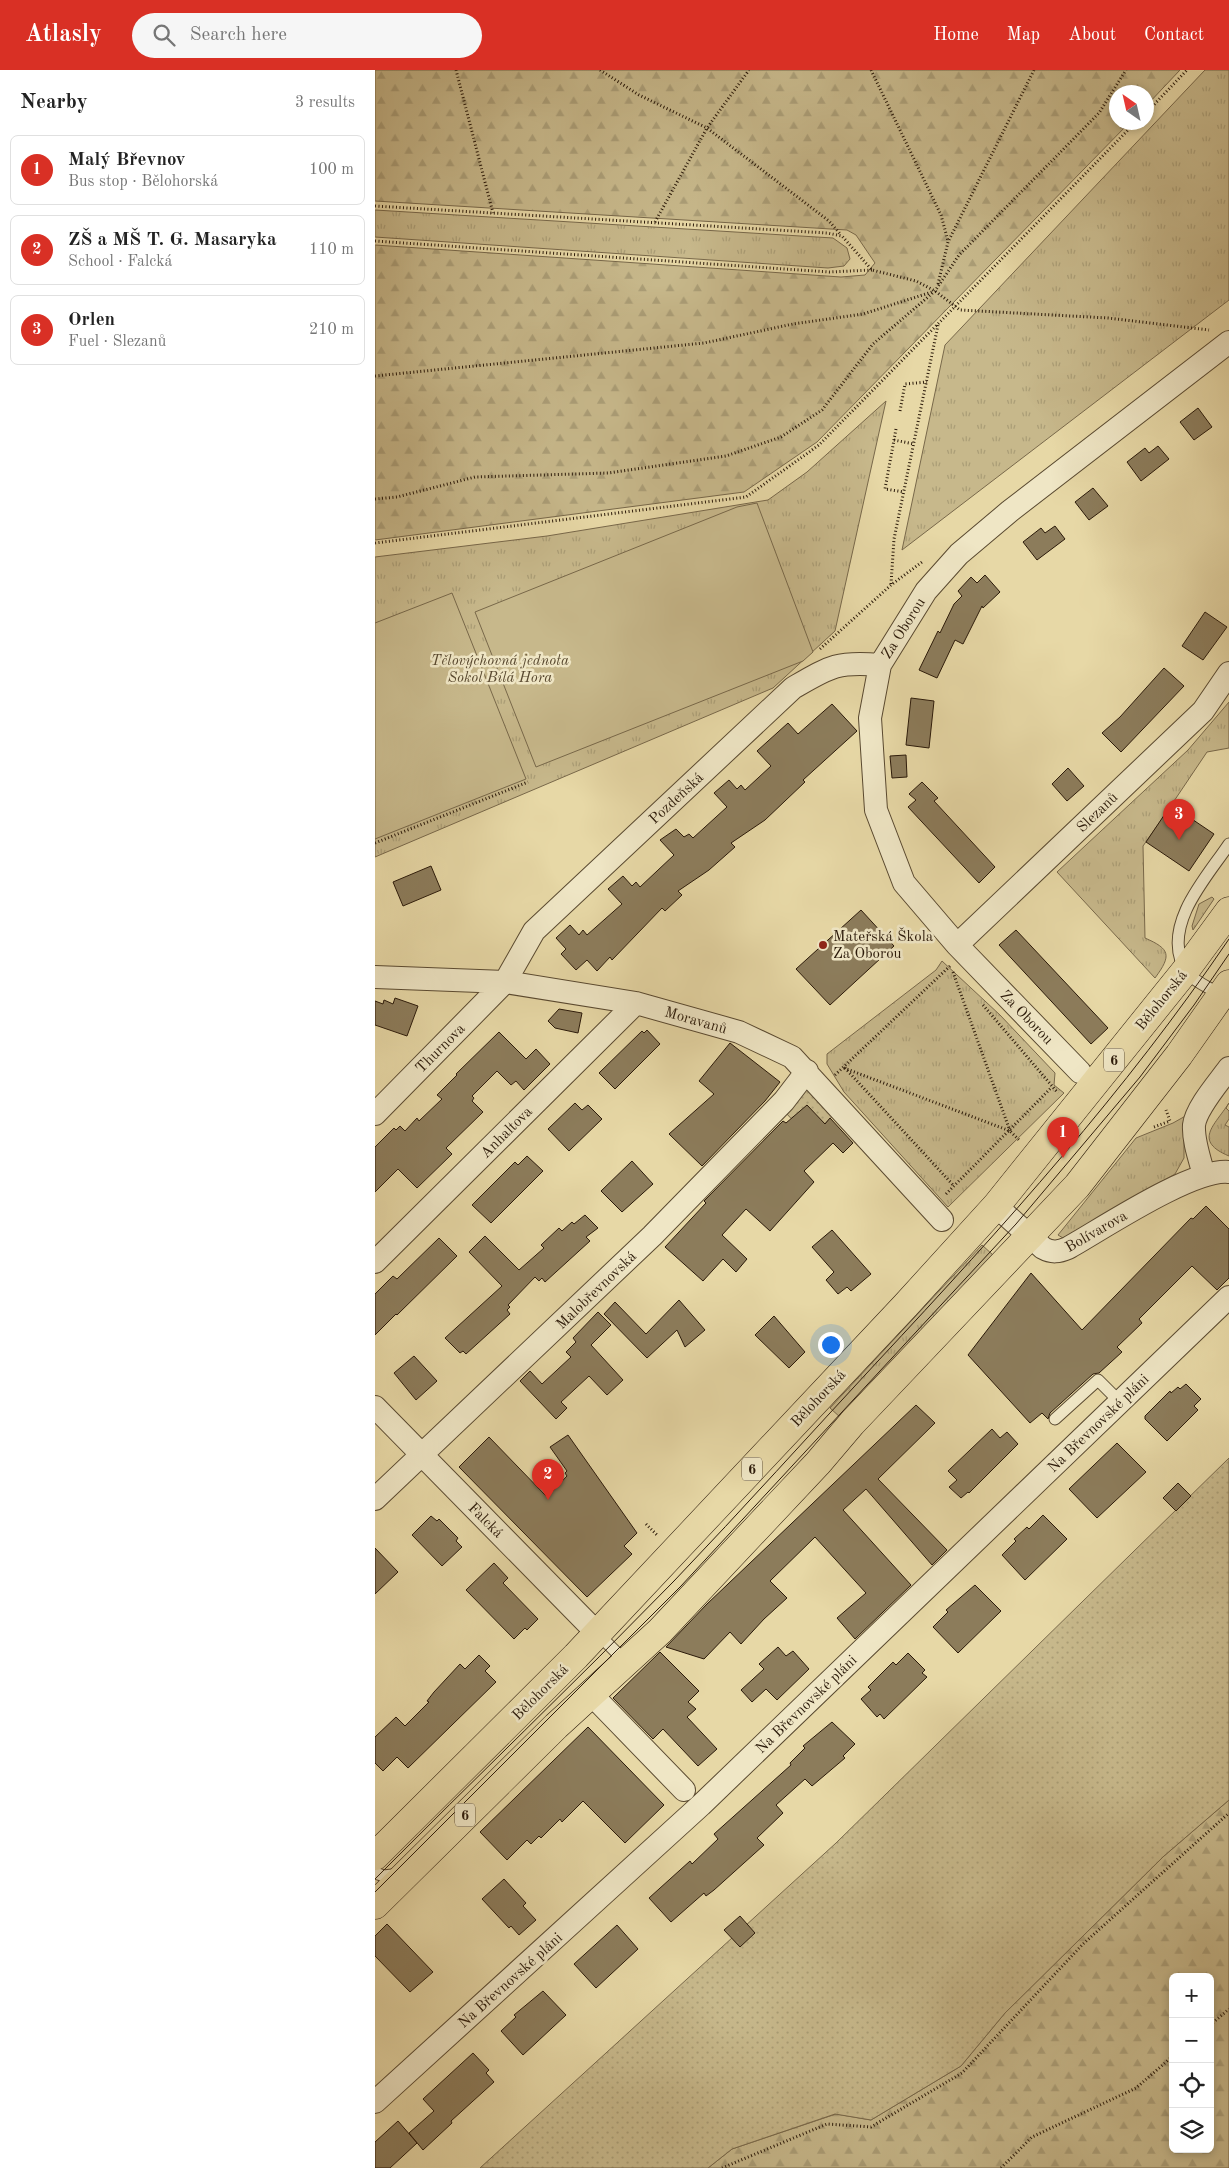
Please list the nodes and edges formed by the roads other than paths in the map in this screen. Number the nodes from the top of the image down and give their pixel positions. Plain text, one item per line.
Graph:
1 (1220, 336) edge
2 (880, 665) junction
3 (1229, 673) edge
4 (1229, 844) edge
5 (1229, 911) edge
6 (951, 957) junction
7 (1185, 971) junction
8 (375, 977) edge
9 (505, 982) junction
10 (1225, 990) edge
11 (636, 1003) junction
12 (1229, 1068) edge
13 (1080, 1072) dead end
14 (814, 1079) junction
15 (375, 1114) edge
16 (1229, 1172) edge
17 (1204, 1175) junction
18 (996, 1206) junction
19 (942, 1220) dead end
20 (1029, 1236) junction
21 (375, 1262) edge
22 (1229, 1296) edge
23 (1120, 1402) junction
24 (375, 1407) edge
25 (1055, 1419) dead end
26 (421, 1454) junction
27 (375, 1499) edge
28 (597, 1632) junction
29 (627, 1663) junction
30 (591, 1694) junction
31 (684, 1790) dead end
32 (375, 1856) edge
33 (413, 1867) junction
34 (375, 1873) edge
35 (375, 1905) edge
36 (375, 2102) edge

1 - 2 street, Za Oborou
2 - 6 street, Za Oborou
2 - 9 street, Pozdeňská
3 - 6 street, Slezanů
4 - 7 lane
5 - 7 main road, Bělohorská / 6
6 - 13 street, Za Oborou
7 - 10 lane
7 - 18 main road, Bělohorská / 6
8 - 9 street, Moravanů
9 - 11 street, Moravanů
9 - 15 street, Thurnova
10 - 20 main road, 6
11 - 14 street, Moravanů
11 - 21 street, Anhaltova
12 - 17 street
14 - 19 street, Moravanů
14 - 26 street, Malobřevnovská
16 - 17 street, Bolívarova
17 - 20 street, Bolívarova
18 - 20 street, Bolívarova
18 - 28 main road, Bělohorská / 6
20 - 29 main road, 6
22 - 23 street, Na Břevnovské pláni
23 - 25 lane
23 - 36 street, Na Břevnovské pláni
24 - 26 street, Falcká
26 - 27 street, Malobřevnovská
26 - 28 street, Falcká
28 - 29 lane
28 - 32 main road, Bělohorská / 6
29 - 30 main road, 6
30 - 31 street
30 - 33 main road, 6
33 - 34 lane
33 - 35 main road, 6

